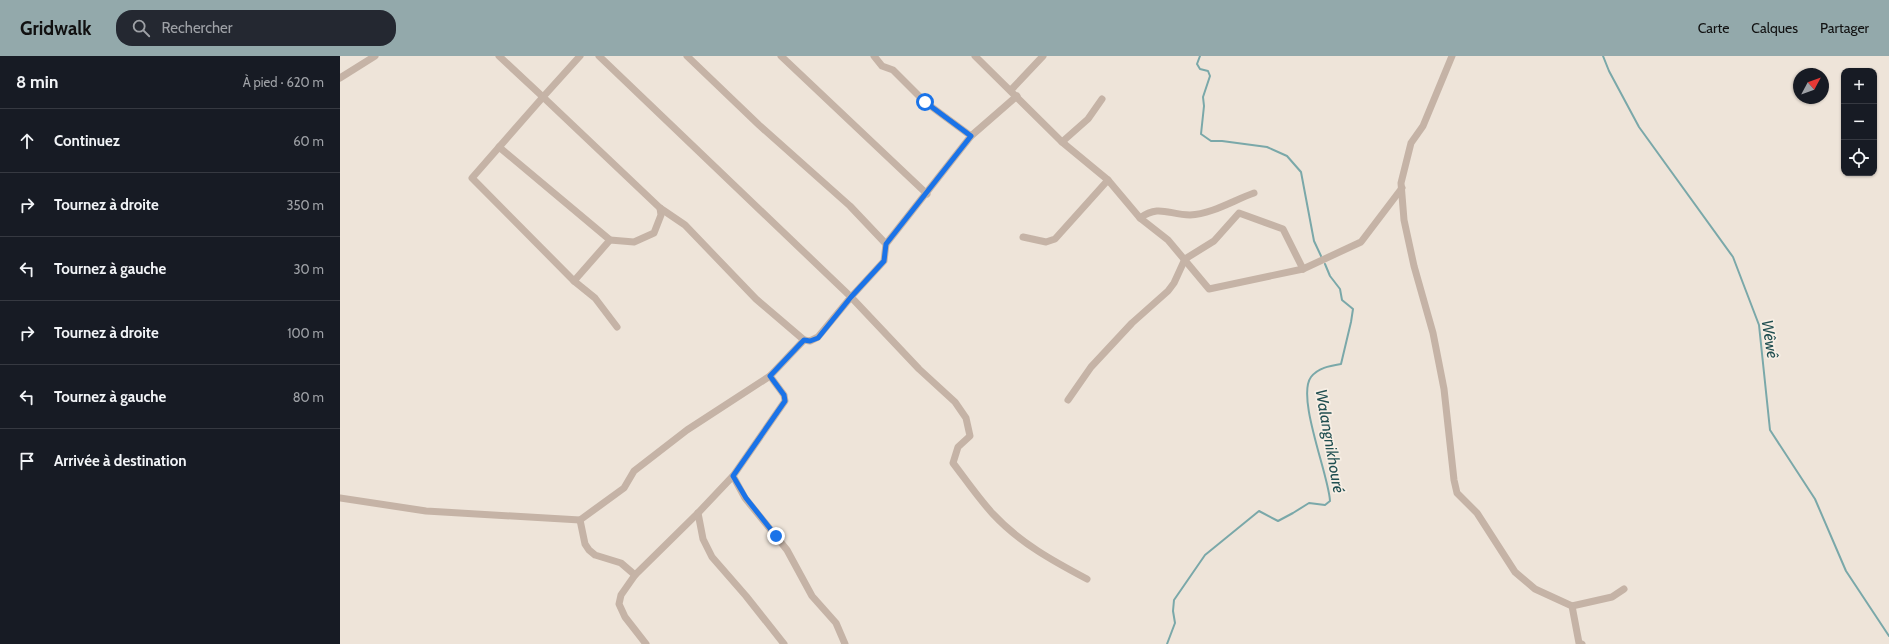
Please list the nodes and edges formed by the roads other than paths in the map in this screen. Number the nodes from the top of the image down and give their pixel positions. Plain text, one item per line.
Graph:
1 (375, 56) edge
2 (499, 56) edge
3 (580, 56) edge
4 (599, 56) edge
5 (687, 56) edge
6 (781, 56) edge
7 (874, 56) edge
8 (975, 56) edge
9 (1043, 56) edge
10 (1452, 56) edge
11 (340, 78) edge
12 (1011, 90) junction
13 (1017, 96) junction
14 (543, 97) junction
15 (1102, 99) dead end
16 (971, 136) junction
17 (1062, 142) junction
18 (499, 147) junction
19 (1108, 180) junction
20 (1402, 188) junction
21 (1254, 193) dead end
22 (927, 194) junction
23 (660, 208) junction
24 (1140, 218) junction
25 (1023, 237) dead end
26 (610, 240) junction
27 (886, 244) junction
28 (1185, 259) junction
29 (1303, 269) junction
30 (574, 281) junction
31 (851, 297) junction
32 (616, 327) dead end
33 (804, 340) junction
34 (770, 376) junction
35 (1068, 400) dead end
36 (733, 476) junction
37 (340, 498) edge
38 (698, 513) junction
39 (580, 520) junction
40 (635, 574) junction
41 (1087, 579) dead end
42 (1624, 589) dead end
43 (1572, 606) junction
44 (646, 644) edge
45 (784, 644) edge
46 (846, 644) edge
47 (1582, 644) edge

1 - 11 street
2 - 14 street
3 - 14 street
4 - 31 street
5 - 27 street
6 - 22 street
7 - 16 street
8 - 12 street
9 - 12 street
10 - 20 street
12 - 13 street
13 - 16 street
13 - 17 street
14 - 18 street
14 - 23 street
15 - 17 street
16 - 22 street
17 - 19 street
18 - 26 street
18 - 30 street
19 - 24 street
19 - 25 street
20 - 29 street
20 - 43 street
21 - 24 street
22 - 27 street
23 - 26 street
23 - 33 street
24 - 28 street
26 - 30 street
27 - 31 street
28 - 29 street
28 - 29 street
28 - 35 street
30 - 32 street
31 - 33 street
31 - 41 street
33 - 34 street
34 - 36 street
34 - 39 street
36 - 38 street
36 - 46 street
37 - 39 street
38 - 40 street
38 - 45 street
39 - 40 street
40 - 44 street
42 - 43 street
43 - 47 street

